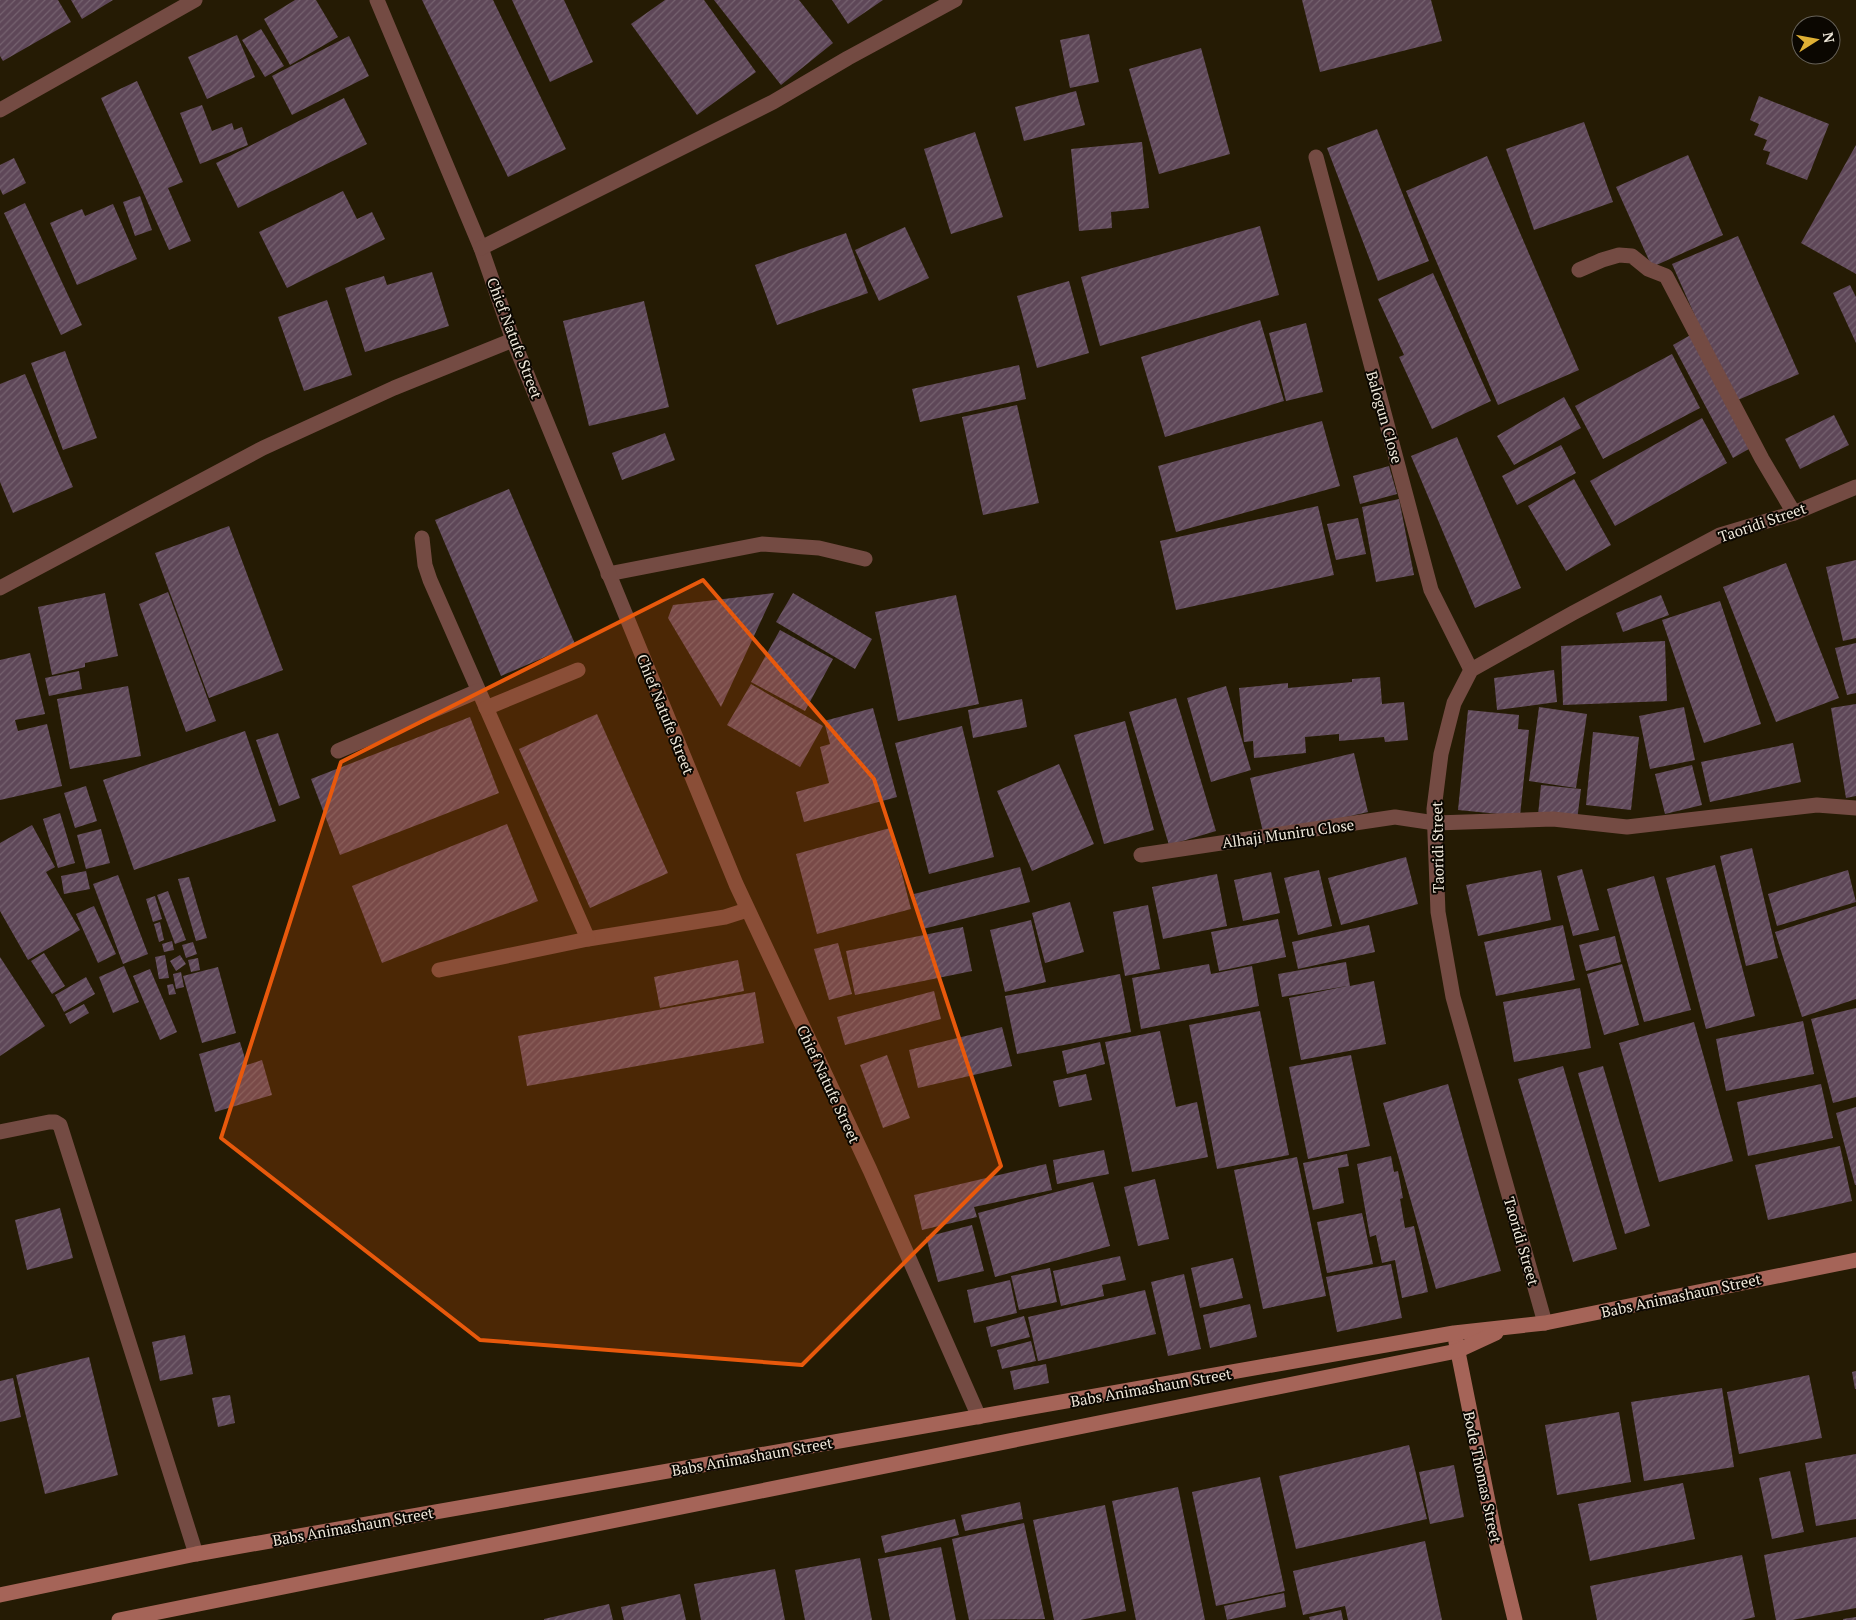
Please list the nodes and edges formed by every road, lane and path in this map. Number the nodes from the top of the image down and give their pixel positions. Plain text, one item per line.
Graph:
1 (195, 0) edge
2 (377, 0) edge
3 (955, 0) edge
4 (0, 110) edge
5 (1316, 156) dead end
6 (481, 248) junction
7 (1579, 270) dead end
8 (514, 340) junction
9 (1856, 487) edge
10 (1794, 513) junction
11 (422, 538) dead end
12 (865, 559) dead end
13 (608, 574) junction
14 (0, 588) edge
15 (578, 670) dead end
16 (1471, 670) junction
17 (478, 691) junction
18 (486, 708) junction
19 (338, 751) dead end
20 (1856, 808) edge
21 (1435, 823) junction
22 (1141, 854) dead end
23 (747, 910) junction
24 (588, 939) junction
25 (438, 970) dead end
26 (0, 1132) edge
27 (1856, 1260) edge
28 (1545, 1323) junction
29 (1506, 1328) junction
30 (1454, 1333) junction
31 (1457, 1351) junction
32 (979, 1416) junction
33 (196, 1554) junction
34 (0, 1595) edge
35 (120, 1620) edge
36 (1515, 1620) edge

1 - 4 street
2 - 6 street, Chief Natufe Street
3 - 6 street
5 - 16 street, Balogun Close
6 - 8 street, Chief Natufe Street
7 - 10 street
8 - 13 street, Chief Natufe Street
8 - 14 street
9 - 10 street, Taoridi Street
10 - 16 street, Taoridi Street
11 - 17 street
12 - 13 street
13 - 23 street, Chief Natufe Street
15 - 18 street
16 - 21 street, Taoridi Street
17 - 18 street
17 - 19 street
18 - 24 street
20 - 21 street, Alhaji Muniru Close
21 - 22 street, Alhaji Muniru Close
21 - 28 street, Taoridi Street
23 - 24 street
23 - 32 street, Chief Natufe Street
24 - 25 street
26 - 33 street
27 - 28 main road, Babs Animashaun Street
28 - 29 main road, Babs Animashaun Street
29 - 30 main road, Babs Animashaun Street
29 - 31 main road, Babs Animashaun Street
30 - 31 main road, Bode Thomas Street
30 - 32 main road, Babs Animashaun Street
31 - 35 main road, Babs Animashaun Street
31 - 36 main road, Bode Thomas Street
32 - 33 main road, Babs Animashaun Street
33 - 34 main road, Babs Animashaun Street

